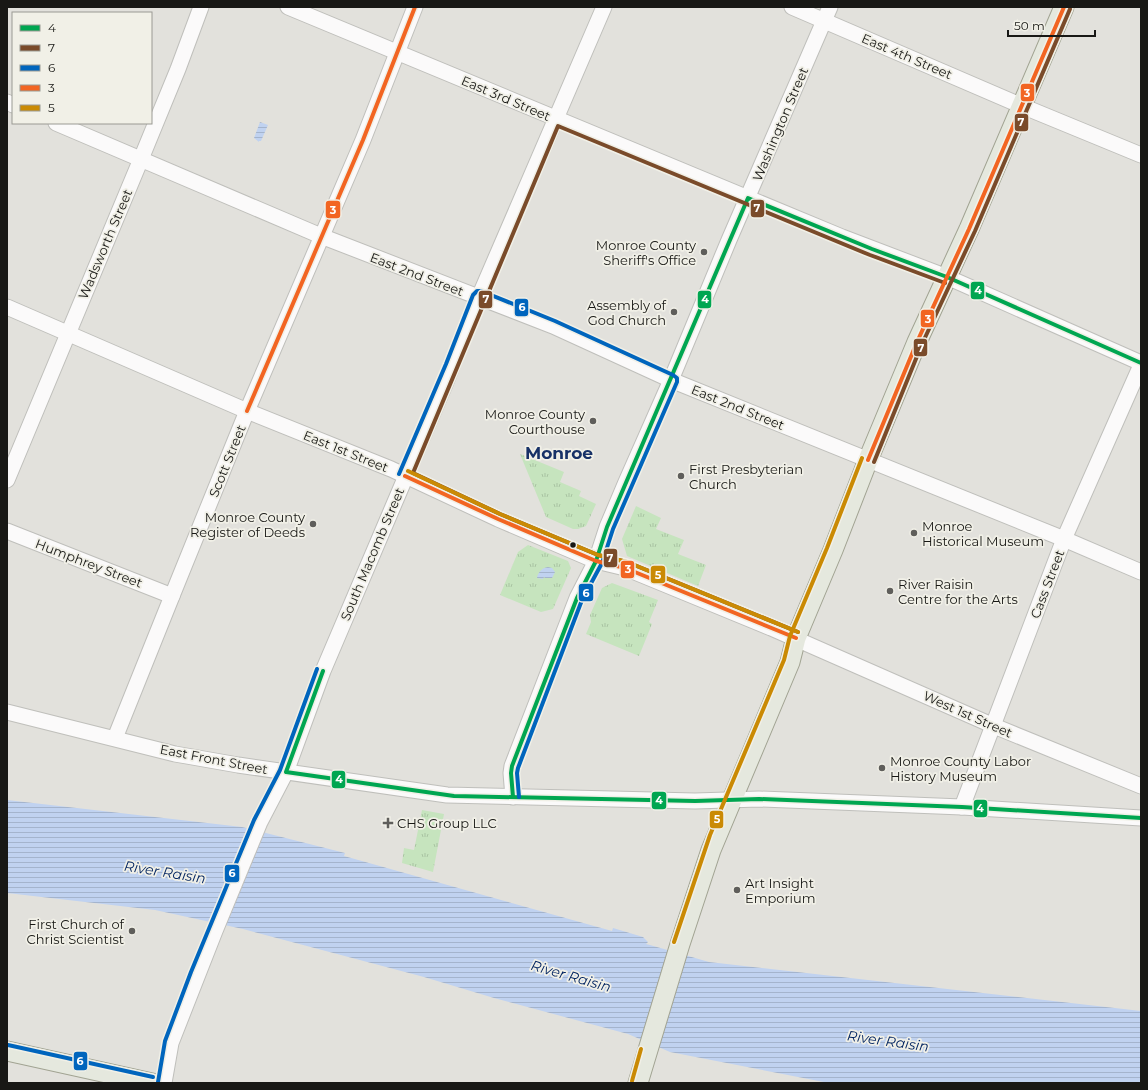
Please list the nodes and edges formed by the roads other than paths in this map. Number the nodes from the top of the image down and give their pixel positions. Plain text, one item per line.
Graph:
1 (201, 7) edge
2 (288, 7) edge
3 (415, 7) edge
4 (604, 7) edge
5 (792, 7) edge
6 (1064, 7) edge
7 (827, 14) edge
8 (397, 52) junction
9 (1022, 106) junction
10 (555, 118) junction
11 (58, 124) edge
12 (1141, 155) edge
13 (141, 159) junction
14 (748, 198) junction
15 (321, 236) junction
16 (947, 277) junction
17 (479, 297) junction
18 (7, 307) edge
19 (68, 333) junction
20 (1141, 364) edge
21 (671, 380) junction
22 (247, 411) junction
23 (868, 460) junction
24 (405, 476) junction
25 (7, 480) edge
26 (7, 531) edge
27 (1064, 539) junction
28 (596, 561) junction
29 (1141, 572) edge
30 (172, 596) junction
31 (796, 638) junction
32 (7, 712) edge
33 (994, 726) junction
34 (115, 738) junction
35 (286, 772) junction
36 (1141, 786) edge
37 (513, 797) junction
38 (732, 800) junction
39 (962, 807) junction
40 (1137, 816) edge
41 (7, 1051) edge
42 (152, 1083) edge
43 (164, 1083) edge
44 (638, 1083) edge

1 - 13 street, Wadsworth Street
2 - 8 street, East 3rd Street
3 - 8 street, Scott Street
4 - 10 street, South Macomb Street
5 - 7 street, East 4th Street
6 - 9 main road
7 - 9 street, East 4th Street
7 - 14 street, Washington Street
8 - 10 street, East 3rd Street
8 - 15 street, Scott Street
9 - 12 street, East 4th Street
9 - 16 main road
10 - 14 street, East 3rd Street
10 - 17 street, South Macomb Street
11 - 13 street, East 2nd Street
13 - 15 street, East 2nd Street
13 - 19 street, Wadsworth Street
14 - 16 street, East 3rd Street
14 - 21 street, Washington Street
15 - 17 street, East 2nd Street
15 - 22 street, Scott Street
16 - 20 street, East 3rd Street
16 - 23 main road
17 - 21 street, East 2nd Street
17 - 24 street, South Macomb Street
18 - 19 street, East 1st Street
19 - 22 street, East 1st Street
19 - 25 street, Wadsworth Street
20 - 27 street, Cass Street
21 - 23 street, East 2nd Street
21 - 28 street, Washington Street
22 - 24 street, East 1st Street
22 - 30 street, Scott Street
23 - 27 street, East 2nd Street
23 - 31 main road
24 - 28 street, East 1st Street
24 - 35 street, South Macomb Street
26 - 30 street, Humphrey Street
27 - 29 street, East 2nd Street
27 - 33 street, Cass Street
28 - 31 street, East 1st Street
28 - 37 street, Washington Street
30 - 34 street, Scott Street
31 - 33 street, West 1st Street
31 - 38 main road
32 - 34 street, East Front Street
33 - 36 street, West 1st Street
33 - 39 street, Cass Street
34 - 35 street, East Front Street
35 - 37 street, East Front Street
35 - 43 street, South Macomb Street
37 - 38 street, East Front Street
38 - 39 street, East Front Street
38 - 44 main road
39 - 40 street, East Front Street
41 - 42 main road

